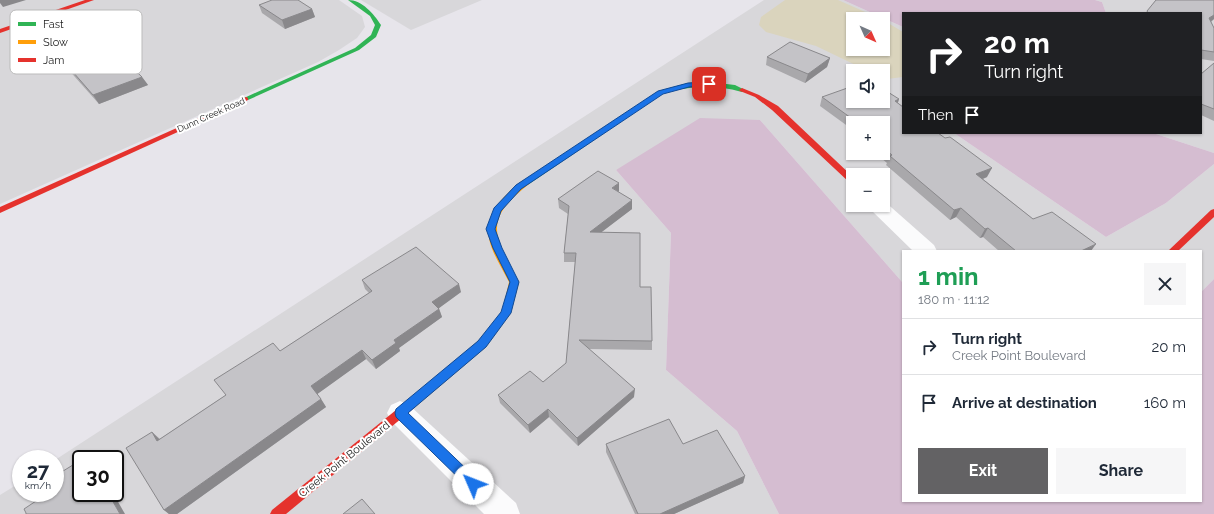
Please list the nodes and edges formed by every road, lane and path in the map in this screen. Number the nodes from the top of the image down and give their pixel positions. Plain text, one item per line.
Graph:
1 (91, 0) edge
2 (351, 0) edge
3 (62, 10) edge
4 (10, 28) edge
5 (0, 31) edge
6 (846, 174) edge
7 (0, 210) edge
8 (885, 212) edge
9 (1214, 212) edge
10 (925, 250) edge
11 (1173, 250) edge
12 (400, 413) junction
13 (276, 514) edge
14 (505, 514) edge

1 - 3 street
2 - 7 street, Dunn Creek Road
4 - 5 street
6 - 12 street, Creek Point Boulevard
8 - 10 street
9 - 11 street
12 - 13 street, Creek Point Boulevard
12 - 14 street

